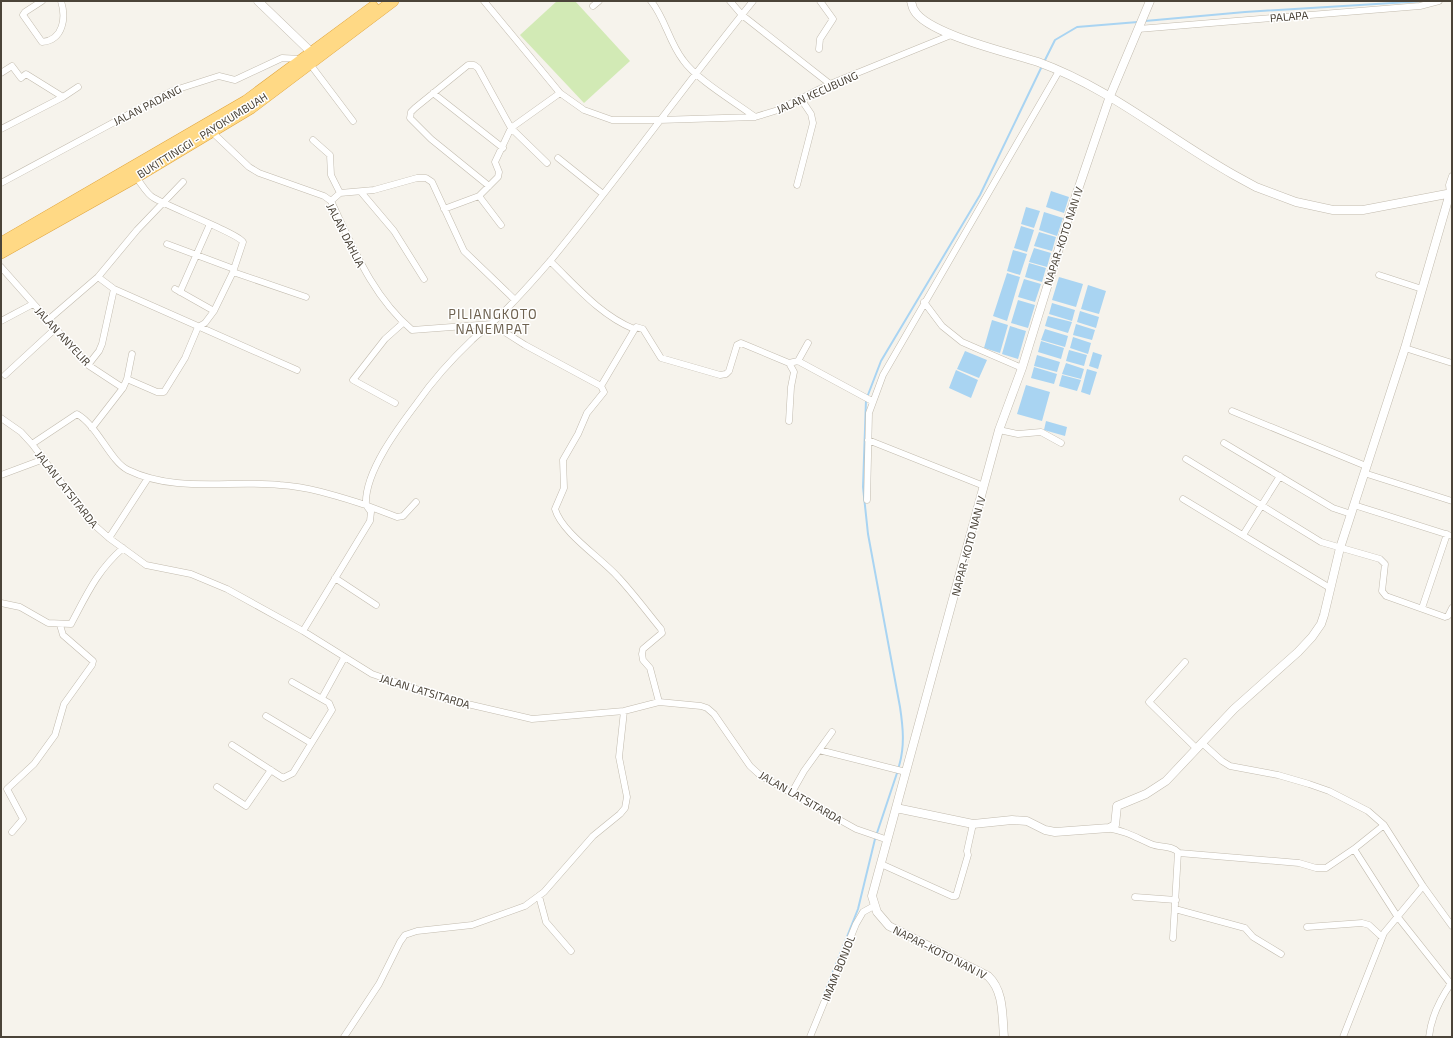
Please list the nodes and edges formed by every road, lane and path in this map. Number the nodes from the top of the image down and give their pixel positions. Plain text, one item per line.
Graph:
1 (42, 1) edge
2 (61, 1) edge
3 (258, 1) edge
4 (381, 1) edge
5 (393, 1) edge
6 (484, 1) edge
7 (599, 1) edge
8 (651, 1) edge
9 (730, 1) edge
10 (753, 1) edge
11 (820, 1) edge
12 (911, 1) edge
13 (1150, 1) edge
14 (1439, 1) edge
15 (593, 6) dead end
16 (742, 15) junction
17 (1139, 28) junction
18 (951, 35) junction
19 (819, 49) dead end
20 (310, 52) junction
21 (305, 61) junction
22 (1059, 71) junction
23 (1, 73) edge
24 (696, 74) junction
25 (830, 84) junction
26 (78, 87) dead end
27 (433, 92) junction
28 (560, 93) junction
29 (1110, 96) junction
30 (63, 97) junction
31 (801, 99) junction
32 (755, 117) junction
33 (659, 120) junction
34 (353, 121) dead end
35 (512, 128) junction
36 (1, 129) edge
37 (212, 132) junction
38 (313, 140) dead end
39 (503, 148) junction
40 (558, 158) dead end
41 (547, 163) dead end
42 (1452, 176) edge
43 (136, 177) junction
44 (2, 181) edge
45 (183, 182) dead end
46 (797, 185) dead end
47 (489, 186) junction
48 (361, 192) junction
49 (340, 193) junction
50 (1451, 193) edge
51 (603, 194) junction
52 (479, 196) junction
53 (331, 201) junction
54 (163, 202) junction
55 (444, 209) junction
56 (210, 224) junction
57 (501, 225) dead end
58 (14, 240) junction
59 (1, 243) edge
60 (167, 244) dead end
61 (1, 253) edge
62 (196, 255) junction
63 (550, 261) junction
64 (1, 267) edge
65 (233, 270) junction
66 (1379, 275) dead end
67 (98, 278) junction
68 (424, 278) dead end
69 (114, 289) junction
70 (1422, 289) junction
71 (306, 297) dead end
72 (514, 300) junction
73 (924, 302) junction
74 (33, 304) junction
75 (214, 311) junction
76 (48, 320) junction
77 (1, 321) edge
78 (403, 323) junction
79 (492, 324) junction
80 (198, 327) junction
81 (56, 328) junction
82 (634, 329) junction
83 (808, 343) dead end
84 (1405, 348) junction
85 (132, 354) dead end
86 (798, 361) junction
87 (789, 363) junction
88 (1452, 363) edge
89 (88, 365) junction
90 (1022, 368) junction
91 (297, 370) dead end
92 (5, 375) dead end
93 (127, 378) junction
94 (601, 386) junction
95 (123, 388) junction
96 (869, 399) junction
97 (394, 404) dead end
98 (1232, 411) dead end
99 (1, 418) edge
100 (789, 421) dead end
101 (7, 422) junction
102 (1, 426) edge
103 (92, 428) junction
104 (999, 430) junction
105 (868, 440) junction
106 (1061, 443) dead end
107 (1224, 443) dead end
108 (32, 444) junction
109 (44, 459) junction
110 (1186, 459) dead end
111 (1365, 469) junction
112 (1, 475) edge
113 (1280, 476) junction
114 (148, 478) junction
115 (984, 486) junction
116 (1183, 499) dead end
117 (867, 500) dead end
118 (1452, 501) edge
119 (416, 502) dead end
120 (367, 505) junction
121 (1261, 505) junction
122 (1354, 505) junction
123 (1351, 514) junction
124 (1243, 535) junction
125 (1449, 535) edge
126 (109, 538) junction
127 (123, 548) junction
128 (1340, 548) junction
129 (335, 578) junction
130 (1330, 588) junction
131 (1, 603) edge
132 (376, 605) dead end
133 (1422, 608) junction
134 (1452, 608) edge
135 (60, 624) junction
136 (303, 631) junction
137 (344, 658) junction
138 (1185, 662) dead end
139 (292, 682) dead end
140 (658, 697) junction
141 (322, 698) junction
142 (624, 711) junction
143 (266, 716) dead end
144 (832, 732) dead end
145 (311, 743) junction
146 (232, 745) dead end
147 (1199, 746) junction
148 (819, 750) junction
149 (271, 770) junction
150 (906, 772) junction
151 (217, 787) dead end
152 (791, 794) junction
153 (896, 808) junction
154 (974, 824) junction
155 (1384, 824) junction
156 (1110, 828) junction
157 (12, 832) dead end
158 (888, 840) junction
159 (1354, 849) junction
160 (1179, 853) junction
161 (881, 864) junction
162 (1423, 886) junction
163 (539, 896) junction
164 (1136, 897) dead end
165 (1176, 900) junction
166 (874, 906) junction
167 (1175, 908) junction
168 (1397, 916) junction
169 (1452, 926) edge
170 (1307, 927) dead end
171 (1382, 937) junction
172 (1173, 938) dead end
173 (571, 951) dead end
174 (1281, 954) dead end
175 (1451, 983) edge
176 (344, 1037) edge
177 (810, 1037) edge
178 (1004, 1037) edge
179 (1343, 1037) edge
180 (1429, 1037) edge

1 - 2 street
3 - 20 street
4 - 20 highway, BUKITTINGGI - PAYOKUMBUAH
5 - 21 highway, BUKITTINGGI - PAYOKUMBUAH
6 - 28 street, JALAN KECUBUNG
7 - 15 street
8 - 24 street
9 - 16 street
10 - 16 street
11 - 19 street
12 - 18 street
13 - 17 street, NAPAR-KOTO NAN IV
14 - 17 street, PALAPA
16 - 24 street
16 - 25 street
17 - 29 street, NAPAR-KOTO NAN IV
18 - 22 street
18 - 25 street, JALAN KECUBUNG
20 - 21 highway, BUKITTINGGI - PAYOKUMBUAH
21 - 34 street
21 - 37 highway, BUKITTINGGI - PAYOKUMBUAH
21 - 44 street, JALAN PADANG
21 - 58 highway, BUKITTINGGI - PAYOKUMBUAH
22 - 29 street
22 - 73 street
23 - 30 street
24 - 32 street
24 - 33 street
25 - 31 street, JALAN KECUBUNG
26 - 30 street
27 - 35 street
27 - 39 street
27 - 47 street
28 - 33 street, JALAN KECUBUNG
28 - 35 street
29 - 50 street
29 - 90 street, NAPAR-KOTO NAN IV
30 - 36 street
31 - 32 street, JALAN KECUBUNG
31 - 46 street
32 - 33 street, JALAN KECUBUNG
33 - 51 street
35 - 39 street
35 - 41 street
37 - 43 highway, BUKITTINGGI - PAYOKUMBUAH
37 - 53 street, JALAN DAHLIA
38 - 49 street
39 - 47 street
40 - 51 street
42 - 50 street
43 - 54 street
43 - 58 highway, BUKITTINGGI - PAYOKUMBUAH
45 - 54 street
47 - 52 street
48 - 49 street
48 - 55 street
48 - 68 street
49 - 53 street
50 - 70 street
51 - 63 street
52 - 55 street
52 - 57 street
53 - 78 street, JALAN DAHLIA
54 - 56 street
54 - 67 street
55 - 72 street
56 - 62 street
56 - 65 street
58 - 59 highway, BUKITTINGGI - PAYOKUMBUAH
58 - 61 highway, BUKITTINGGI - PAYOKUMBUAH
60 - 62 street
62 - 65 street
62 - 75 street
63 - 72 street
63 - 82 street
64 - 74 street, JALAN ANYELIR
65 - 71 street
65 - 75 street
66 - 70 street
67 - 69 street
67 - 76 street
69 - 80 street
69 - 89 street
70 - 84 street
72 - 79 street
73 - 90 street
73 - 96 street
74 - 76 street, JALAN ANYELIR
74 - 77 street
75 - 80 street
76 - 81 street, JALAN ANYELIR
78 - 79 street
78 - 97 street
79 - 94 street
79 - 120 street
80 - 91 street
80 - 93 street
81 - 89 street, JALAN ANYELIR
81 - 92 street
82 - 87 street
82 - 94 street
83 - 86 street
84 - 88 street
84 - 111 street
85 - 93 street
86 - 87 street
86 - 96 street
87 - 100 street
89 - 95 street, JALAN ANYELIR
90 - 104 street, NAPAR-KOTO NAN IV
93 - 95 street
94 - 140 street
95 - 103 street
96 - 105 street
98 - 111 street
99 - 101 street, JALAN LATSITARDA
101 - 102 street
101 - 108 street, JALAN LATSITARDA
103 - 108 street
103 - 114 street
104 - 106 street
104 - 115 street, NAPAR-KOTO NAN IV
105 - 115 street
105 - 117 street
107 - 113 street
108 - 109 street, JALAN LATSITARDA
109 - 112 street
109 - 126 street, JALAN LATSITARDA
110 - 121 street
111 - 118 street
111 - 122 street
113 - 121 street
113 - 123 street
114 - 120 street
114 - 126 street
115 - 150 street, NAPAR-KOTO NAN IV
116 - 124 street
119 - 120 street
120 - 129 street
121 - 124 street
121 - 128 street
122 - 123 street
122 - 125 street
123 - 128 street
124 - 130 street
125 - 133 street
126 - 127 street, JALAN LATSITARDA
127 - 135 street
127 - 136 street, JALAN LATSITARDA
128 - 130 street
128 - 133 street
129 - 132 street
129 - 136 street
130 - 147 street
131 - 135 street
133 - 134 street
135 - 157 street
136 - 137 street, JALAN LATSITARDA
137 - 141 street
137 - 142 street, JALAN LATSITARDA
138 - 147 street
139 - 141 street
140 - 142 street, JALAN LATSITARDA
140 - 152 street, JALAN LATSITARDA
141 - 145 street
142 - 163 street
143 - 145 street
144 - 148 street
145 - 149 street
146 - 149 street
147 - 155 street
147 - 156 street
148 - 150 street
148 - 152 street
149 - 151 street
150 - 153 street, NAPAR-KOTO NAN IV
152 - 158 street, JALAN LATSITARDA
153 - 154 street
153 - 158 street, NAPAR-KOTO NAN IV
154 - 156 street
154 - 161 street
155 - 159 street
155 - 162 street
156 - 160 street
158 - 161 street, NAPAR-KOTO NAN IV
159 - 160 street
159 - 168 street
160 - 165 street
161 - 166 street, NAPAR-KOTO NAN IV
162 - 168 street
162 - 169 street
163 - 173 street
163 - 176 street
164 - 165 street
165 - 167 street
166 - 177 street, IMAM BONJOL
166 - 178 street, NAPAR-KOTO NAN IV
167 - 172 street
167 - 174 street
168 - 171 street
168 - 175 street
170 - 171 street
171 - 179 street
175 - 180 street

